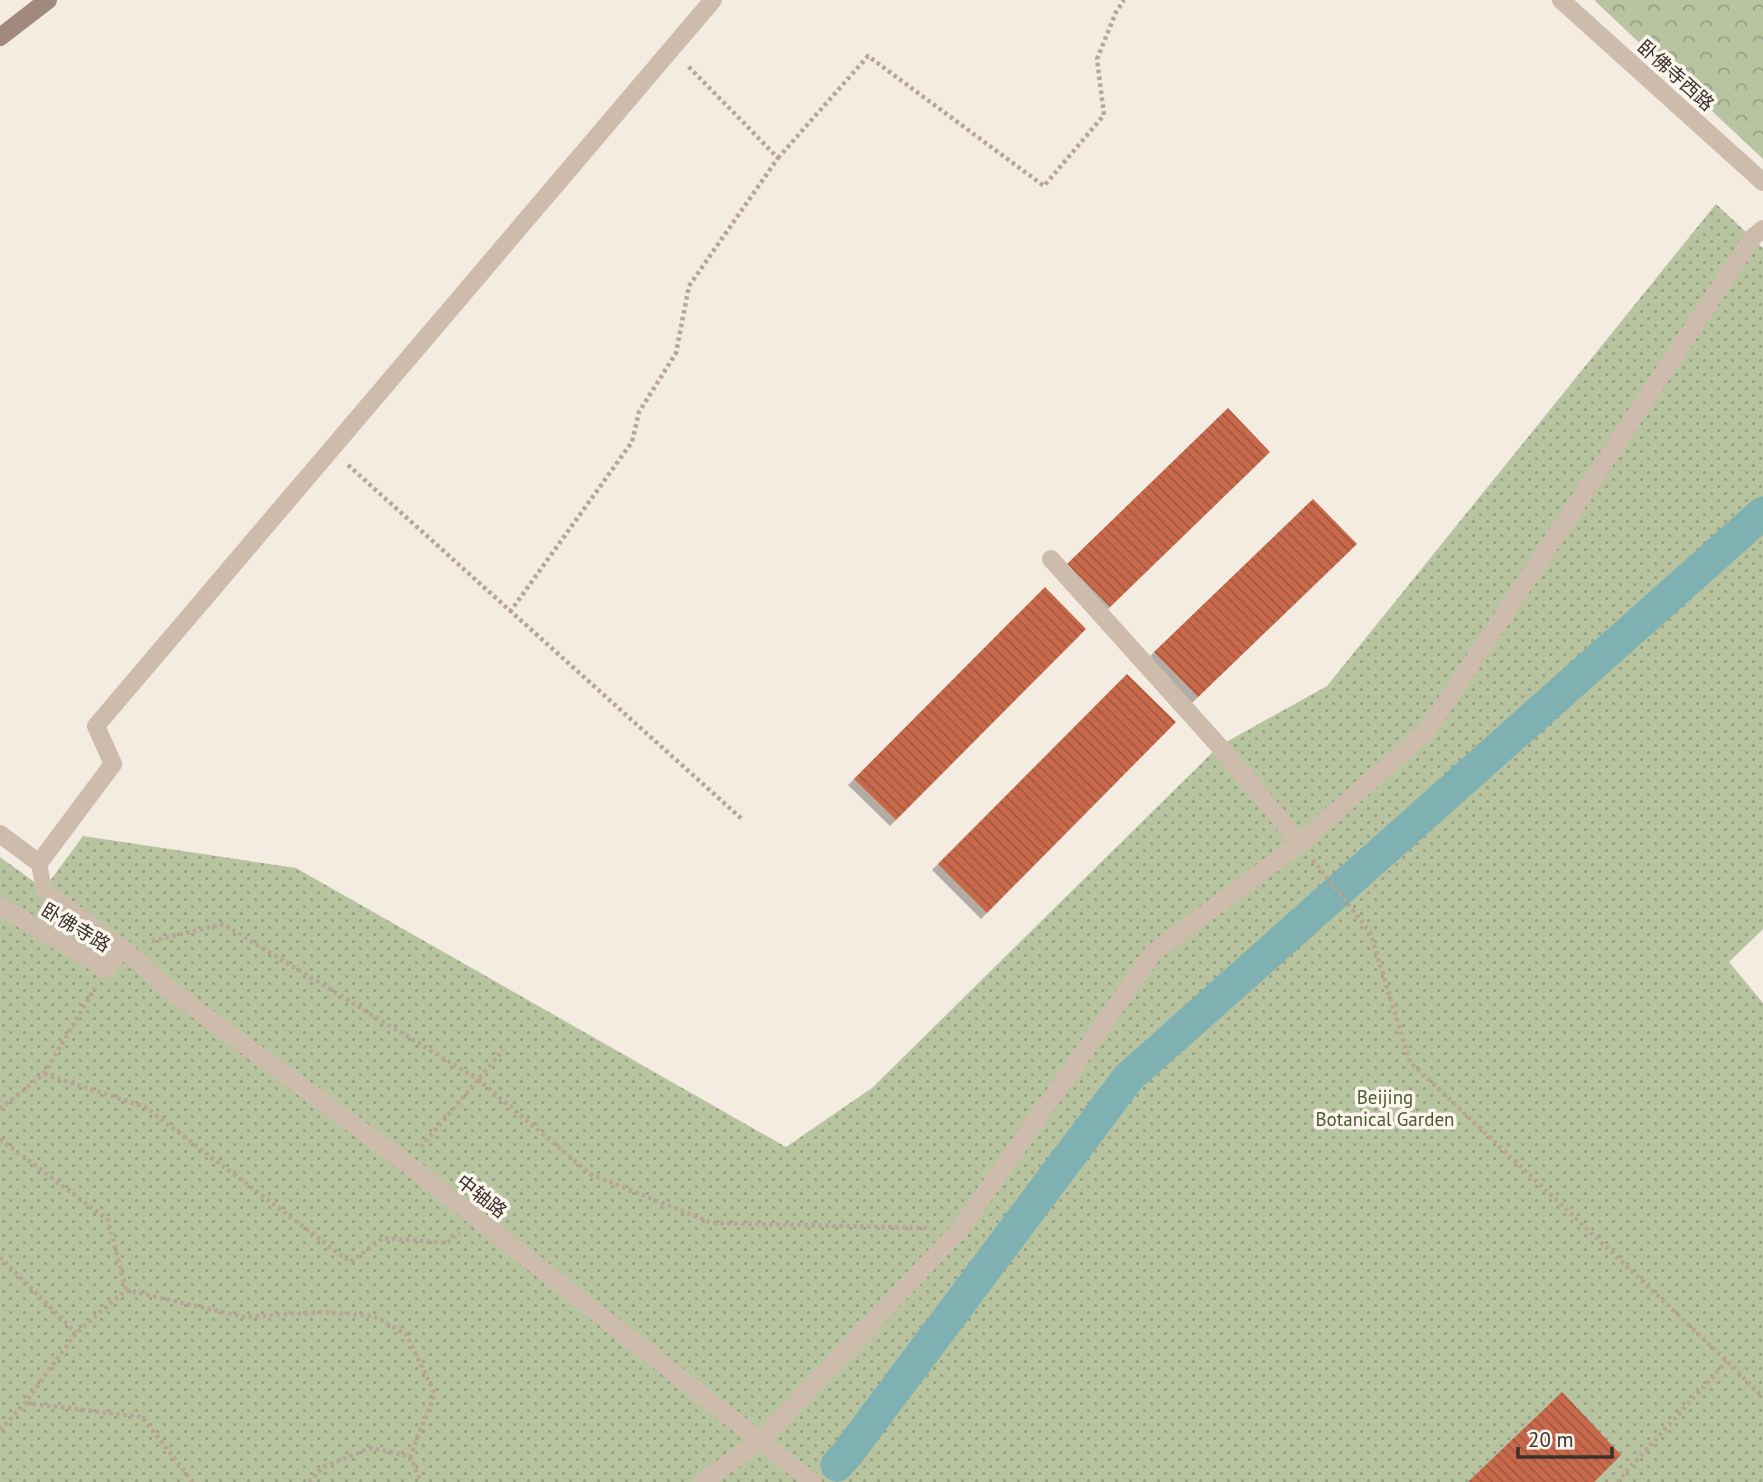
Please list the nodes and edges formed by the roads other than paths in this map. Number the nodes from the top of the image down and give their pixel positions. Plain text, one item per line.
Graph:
1 (48, 0) edge
2 (713, 0) edge
3 (1560, 0) edge
4 (0, 37) edge
5 (1763, 182) edge
6 (1763, 229) edge
7 (1051, 559) dead end
8 (0, 834) edge
9 (1300, 843) junction
10 (40, 863) junction
11 (0, 906) edge
12 (123, 948) junction
13 (761, 1440) junction
14 (702, 1482) edge
15 (813, 1482) edge

1 - 4 street
2 - 10 street
3 - 5 street, 卧佛寺西路
6 - 9 street
7 - 9 street
8 - 10 street
9 - 13 street
10 - 12 lane
11 - 12 street, 卧佛寺路
12 - 13 street, 中轴路
13 - 14 street
13 - 15 street, 中轴路

